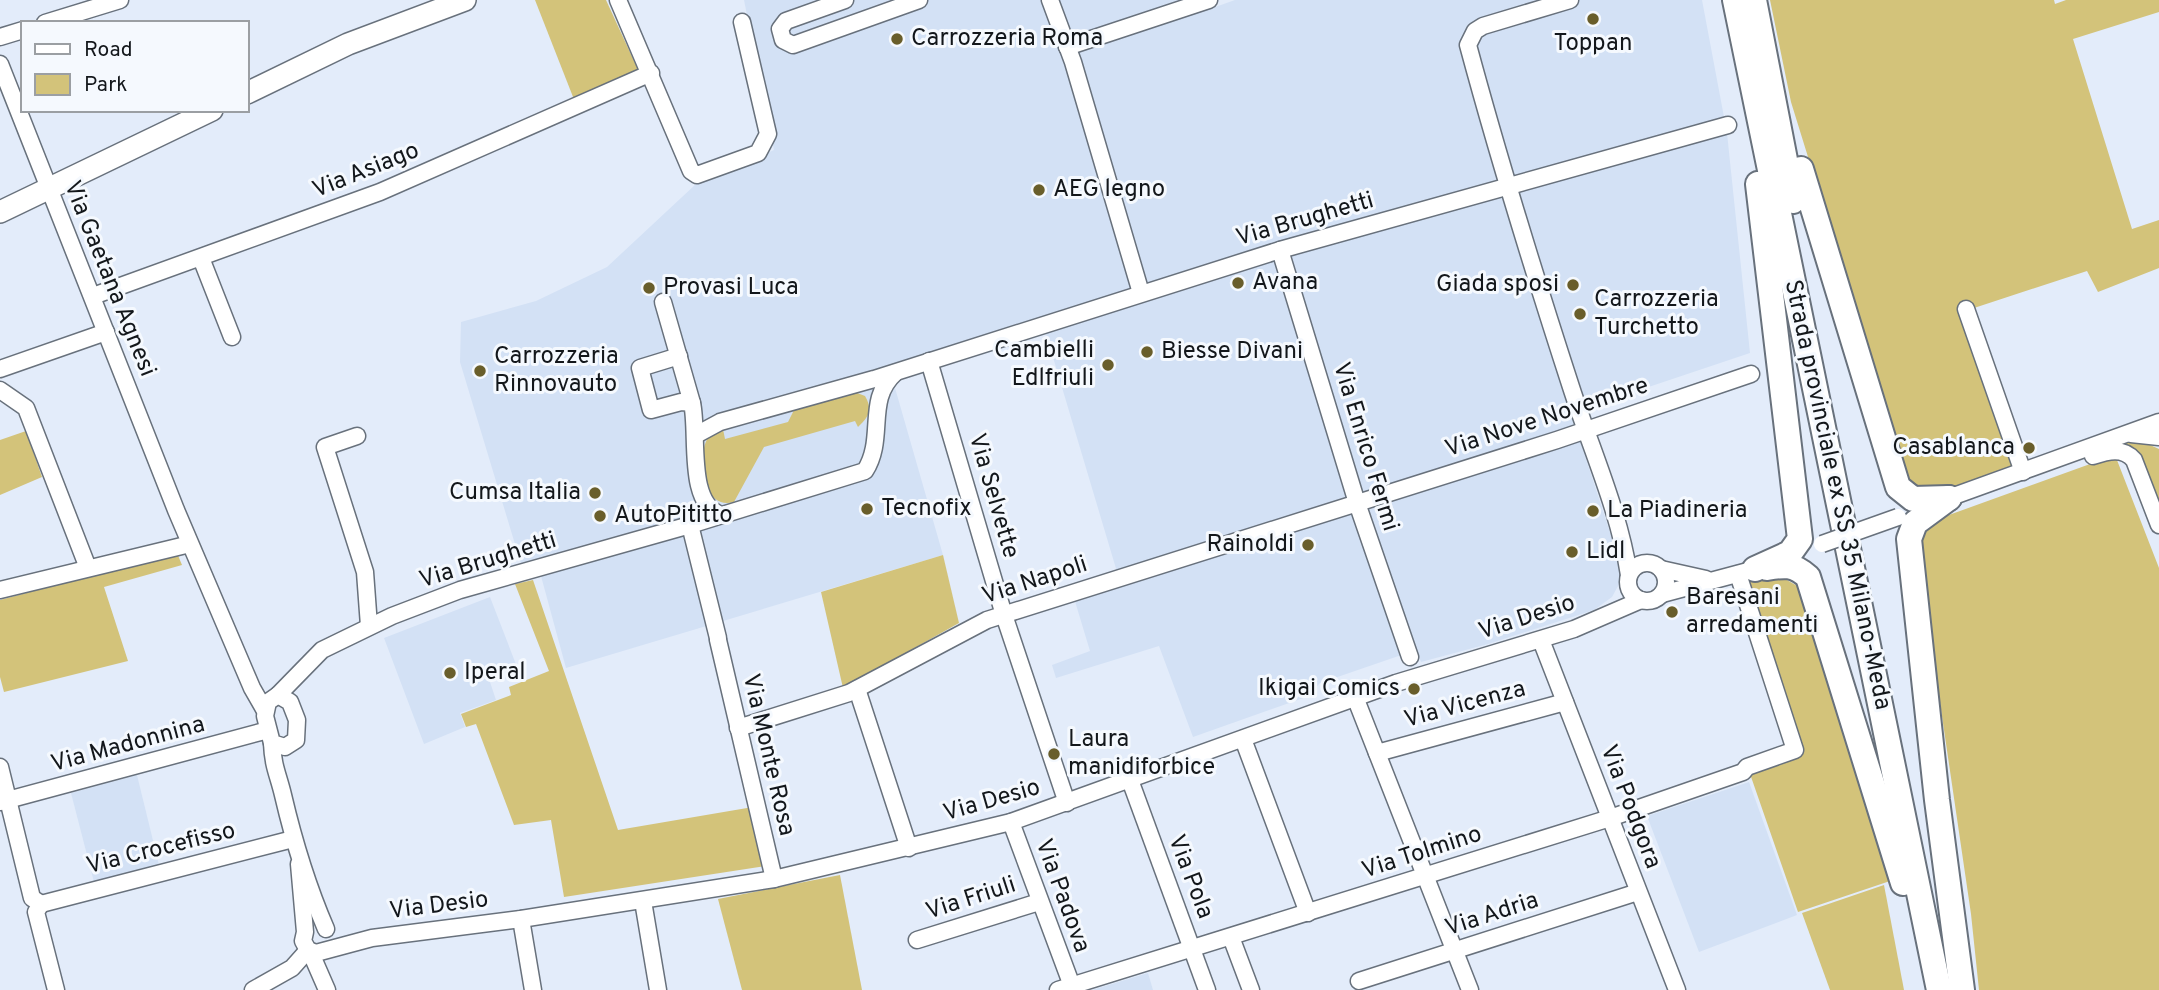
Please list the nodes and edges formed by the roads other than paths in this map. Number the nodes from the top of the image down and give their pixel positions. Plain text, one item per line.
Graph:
1 (120, 0) edge
2 (465, 0) edge
3 (618, 0) edge
4 (845, 0) edge
5 (919, 0) edge
6 (1050, 0) edge
7 (1209, 0) edge
8 (1570, 0) edge
9 (1735, 0) edge
10 (1754, 0) edge
11 (52, 21) edge
12 (742, 22) dead end
13 (21, 31) edge
14 (0, 37) edge
15 (1761, 40) junction
16 (1067, 47) junction
17 (0, 64) edge
18 (651, 73) junction
19 (1751, 79) junction
20 (248, 93) edge
21 (208, 112) edge
22 (1728, 125) dead end
23 (1507, 188) junction
24 (49, 189) junction
25 (0, 212) edge
26 (1280, 250) junction
27 (201, 258) junction
28 (1141, 293) junction
29 (93, 296) junction
30 (663, 302) dead end
31 (1966, 309) dead end
32 (106, 332) junction
33 (232, 337) dead end
34 (679, 356) junction
35 (929, 361) junction
36 (0, 369) edge
37 (897, 371) junction
38 (1751, 374) dead end
39 (858, 383) junction
40 (0, 390) edge
41 (878, 396) junction
42 (694, 410) junction
43 (720, 422) junction
44 (2159, 422) edge
45 (1585, 430) junction
46 (2128, 433) junction
47 (696, 435) junction
48 (357, 436) dead end
49 (2159, 437) edge
50 (2024, 471) junction
51 (698, 490) junction
52 (1949, 498) junction
53 (1357, 503) junction
54 (720, 514) junction
55 (2159, 525) edge
56 (690, 526) junction
57 (1620, 529) junction
58 (190, 544) junction
59 (1656, 566) junction
60 (88, 568) junction
61 (1748, 571) junction
62 (1712, 579) junction
63 (1628, 580) junction
64 (0, 590) edge
65 (1662, 594) junction
66 (1641, 600) junction
67 (1004, 614) junction
68 (1601, 618) junction
69 (369, 626) junction
70 (1541, 640) junction
71 (1410, 657) dead end
72 (308, 662) junction
73 (858, 689) junction
74 (1354, 697) junction
75 (271, 701) junction
76 (1565, 702) junction
77 (293, 706) junction
78 (738, 728) junction
79 (1243, 739) junction
80 (275, 740) junction
81 (1377, 753) junction
82 (0, 767) edge
83 (1130, 780) junction
84 (4, 801) edge
85 (1067, 803) junction
86 (1611, 818) junction
87 (1011, 822) junction
88 (293, 839) junction
89 (909, 848) junction
90 (299, 864) junction
91 (1426, 876) junction
92 (774, 879) junction
93 (1638, 891) junction
94 (643, 901) junction
95 (1039, 902) junction
96 (41, 904) junction
97 (1308, 913) junction
98 (521, 919) junction
99 (1231, 937) junction
100 (917, 940) dead end
101 (1929, 941) junction
102 (319, 947) junction
103 (1192, 948) junction
104 (1456, 951) junction
105 (1359, 981) dead end
106 (1065, 988) edge
107 (56, 990) edge
108 (253, 990) edge
109 (327, 990) edge
110 (533, 990) edge
111 (658, 990) edge
112 (1207, 990) edge
113 (1251, 990) edge
114 (1470, 990) edge
115 (1676, 990) edge
116 (1939, 990) edge
117 (1954, 990) edge
118 (1962, 990) edge

1 - 11 street
2 - 20 main road
3 - 18 street
4 - 5 street
6 - 16 street
7 - 16 street
8 - 23 street
9 - 19 highway, Strada provinciale ex SS 35 Milano-Meda
10 - 15 highway, Strada provinciale ex SS 35 Milano-Meda
12 - 18 street
13 - 14 street
15 - 52 highway
15 - 117 highway, Strada provinciale ex SS 35 Milano-Meda
16 - 28 street
17 - 24 street, Via Gaetana Agnesi
18 - 27 street, Via Asiago
19 - 61 highway
19 - 101 highway, Strada provinciale ex SS 35 Milano-Meda
21 - 24 main road
22 - 23 street, Via Brughetti
23 - 26 street, Via Brughetti
23 - 45 street
24 - 25 main road
24 - 29 street, Via Gaetana Agnesi
26 - 28 street, Via Brughetti
26 - 53 street, Via Enrico Fermi
27 - 29 street, Via Asiago
27 - 33 street
28 - 35 street, Via Brughetti
29 - 32 street, Via Gaetana Agnesi
30 - 34 street
31 - 50 street
32 - 36 street
32 - 58 street, Via Gaetana Agnesi
34 - 42 street
34 - 42 street, Via Brughetti
35 - 37 street, Via Brughetti
35 - 67 street, Via Selvette
37 - 39 street, Via Brughetti
37 - 41 street
38 - 45 street, Via Nove Novembre
39 - 41 street
39 - 43 street, Via Brughetti
40 - 60 street
41 - 54 street, Via Brughetti
42 - 43 street, Via Brughetti
42 - 47 street
43 - 47 street, Via Brughetti
44 - 46 street
45 - 53 street, Via Nove Novembre
45 - 57 street
46 - 49 street
46 - 50 street
47 - 51 street
48 - 69 street
50 - 52 street
50 - 55 street
51 - 54 street
51 - 56 street
52 - 61 street, bridge
52 - 118 highway
53 - 67 street, Via Napoli
53 - 71 street, Via Enrico Fermi
54 - 56 street, Via Brughetti
56 - 69 street, Via Brughetti
56 - 78 street, Via Monte Rosa
57 - 59 street
57 - 63 street
58 - 60 street
58 - 75 street, Via Gaetana Agnesi
59 - 62 street
59 - 63 street
59 - 65 street
60 - 64 street
61 - 62 street
61 - 86 street, Via Tolmino
61 - 101 highway
62 - 65 street
63 - 66 street
63 - 68 street, Via Desio
65 - 66 street
66 - 68 street, Via Desio
67 - 73 street, Via Napoli
67 - 85 street, Via Selvette
68 - 70 street, Via Desio
69 - 72 street, Via Brughetti
70 - 74 street, Via Desio
70 - 76 street, Via Podgora
72 - 75 street, Via Brughetti
72 - 77 street
73 - 78 street, Via Napoli
73 - 89 street
74 - 79 street, Via Desio
74 - 81 street
75 - 77 street
75 - 80 street
76 - 81 street, Via Vicenza
76 - 86 street, Via Podgora
77 - 80 street
78 - 92 street, Via Monte Rosa
79 - 83 street, Via Desio
79 - 97 street
80 - 84 street, Via Madonnina
80 - 88 street
81 - 91 street
82 - 84 street
83 - 85 street, Via Desio
83 - 103 street, Via Pola
84 - 96 street
85 - 87 street, Via Desio
86 - 91 street, Via Tolmino
86 - 93 street, Via Podgora
87 - 89 street, Via Desio
87 - 95 street, Via Padova
88 - 90 street
88 - 96 street, Via Crocefisso
89 - 92 street, Via Desio
90 - 102 street
90 - 102 street
91 - 97 street, Via Tolmino
91 - 104 street
92 - 94 street, Via Desio
93 - 104 street, Via Adria
93 - 115 street, Via Podgora
94 - 98 street, Via Desio
94 - 111 street
95 - 100 street, Via Friuli
95 - 106 street, Via Padova
96 - 107 street
97 - 99 street, Via Tolmino
98 - 102 street, Via Desio
98 - 110 street
99 - 103 street, Via Tolmino
99 - 113 street
101 - 116 highway, Strada provinciale ex SS 35 Milano-Meda
102 - 108 street
102 - 109 street
103 - 106 street, Via Tolmino
103 - 112 street, Via Pola
104 - 105 street, Via Adria
104 - 114 street

